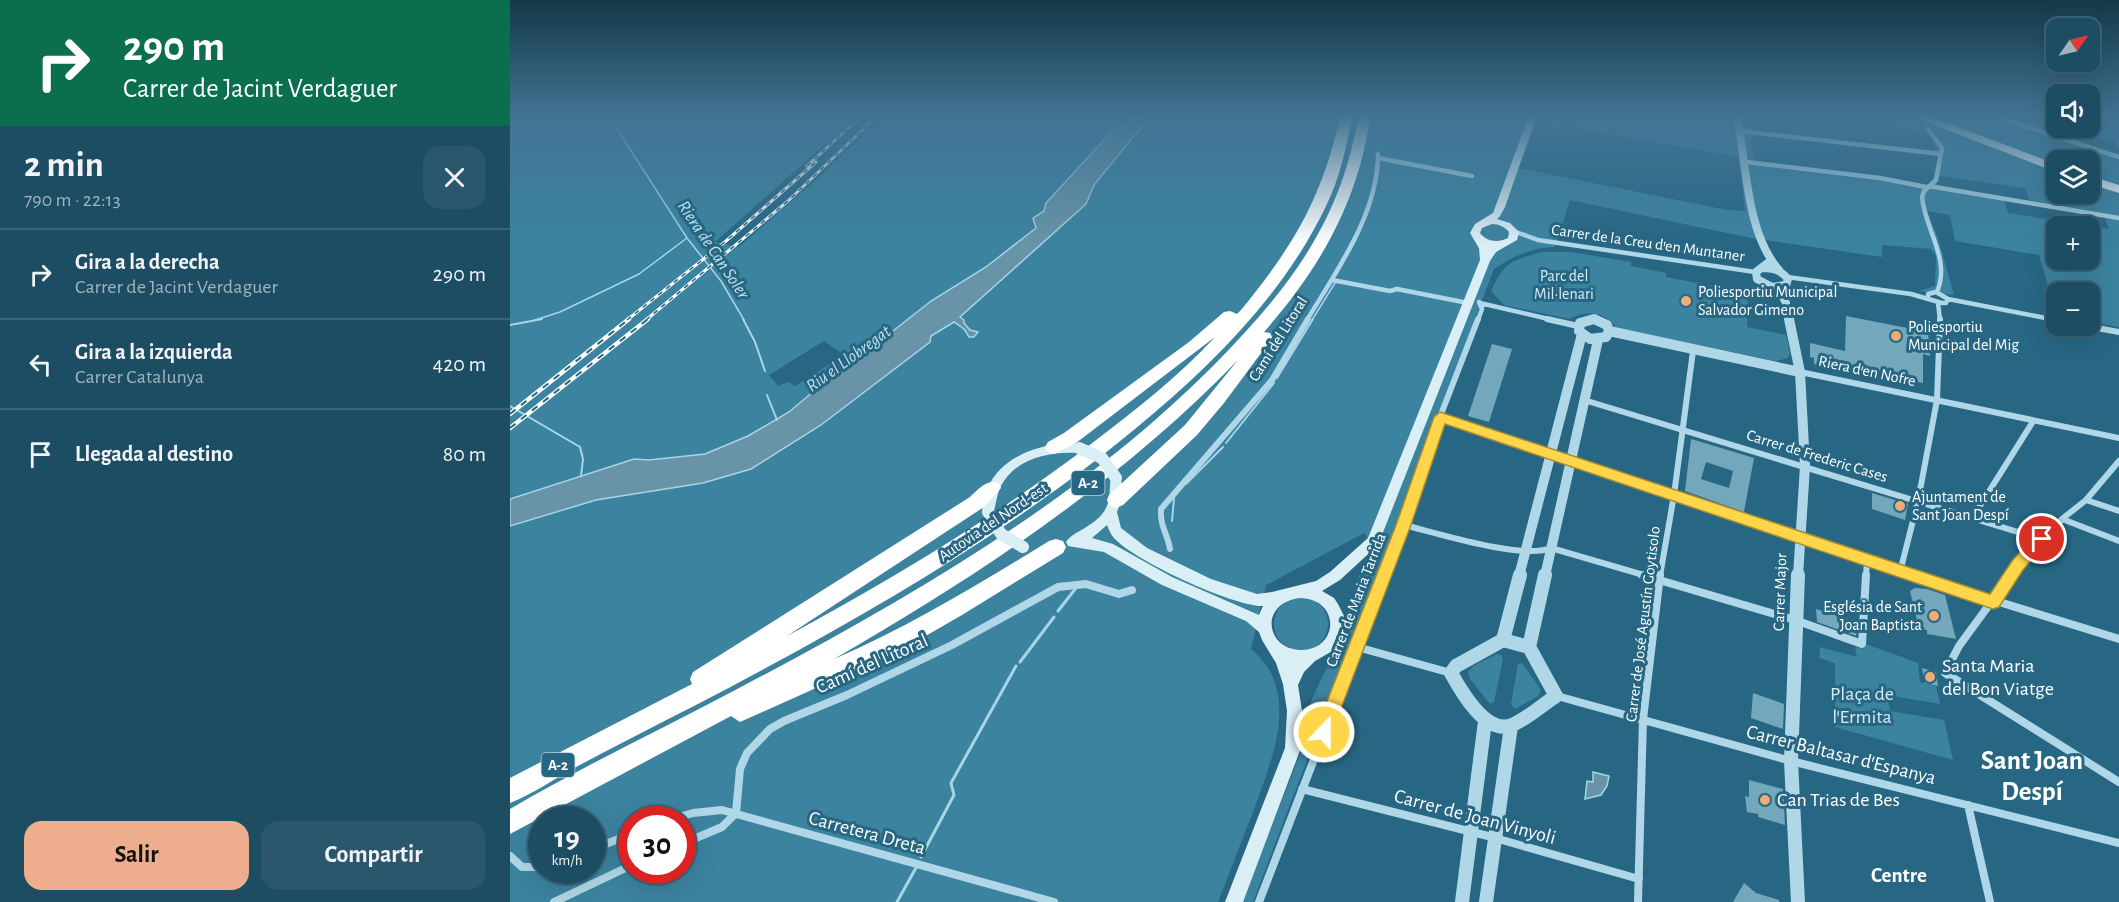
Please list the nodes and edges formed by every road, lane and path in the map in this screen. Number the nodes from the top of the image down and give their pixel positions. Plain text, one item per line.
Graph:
1 (1337, 160) edge
2 (1356, 160) edge
3 (1378, 160) edge
4 (1397, 160) edge
5 (1517, 160) edge
6 (1940, 160) edge
7 (1746, 162) joint
8 (2100, 174) edge
9 (1472, 176) dead end
10 (2119, 181) edge
11 (2100, 183) edge
12 (1927, 187) junction
13 (2119, 189) edge
14 (1500, 207) junction
15 (2118, 218) edge
16 (1487, 221) junction
17 (1510, 228) junction
18 (1478, 238) junction
19 (1538, 240) junction
20 (1507, 242) junction
21 (1304, 253) junction
22 (1485, 260) junction
23 (1762, 267) junction
24 (1787, 277) junction
25 (1332, 280) junction
26 (1778, 287) junction
27 (1937, 292) junction
28 (1928, 297) junction
29 (1948, 299) junction
30 (1475, 303) junction
31 (1938, 303) junction
32 (2046, 318) edge
33 (2100, 329) edge
34 (1580, 330) junction
35 (1610, 331) junction
36 (2119, 332) edge
37 (1598, 340) junction
38 (1693, 351) junction
39 (1800, 372) junction
40 (1584, 400) junction
41 (1937, 400) junction
42 (1440, 417) junction
43 (2032, 423) junction
44 (1682, 431) junction
45 (2119, 438) edge
46 (1054, 447) junction
47 (1549, 454) junction
48 (1571, 461) junction
49 (2119, 461) edge
50 (1805, 466) junction
51 (992, 488) junction
52 (1674, 495) junction
53 (2086, 500) junction
54 (1918, 501) junction
55 (1114, 506) junction
56 (2119, 511) edge
57 (1973, 517) junction
58 (2062, 519) junction
59 (1404, 525) junction
60 (1799, 538) junction
61 (2042, 539) junction
62 (2119, 541) edge
63 (1065, 545) junction
64 (1551, 548) junction
65 (1170, 549) dead end
66 (1526, 549) junction
67 (1867, 561) junction
68 (1900, 572) junction
69 (1335, 576) junction
70 (1659, 580) junction
71 (1132, 590) dead end
72 (1303, 591) junction
73 (1280, 597) junction
74 (1993, 602) junction
75 (1333, 608) junction
76 (1795, 620) junction
77 (1265, 628) junction
78 (2119, 639) edge
79 (1503, 640) junction
80 (1357, 647) junction
81 (1529, 648) junction
82 (1277, 649) junction
83 (1311, 655) junction
84 (1451, 673) junction
85 (1290, 685) junction
86 (1556, 696) junction
87 (1643, 719) junction
88 (1485, 721) junction
89 (1511, 726) junction
90 (605, 739) junction
91 (1791, 761) junction
92 (603, 770) junction
93 (2119, 782) edge
94 (1302, 789) junction
95 (510, 791) edge
96 (1968, 805) junction
97 (696, 813) edge
98 (735, 813) junction
99 (510, 822) edge
100 (1471, 832) junction
101 (1494, 837) junction
102 (696, 838) edge
103 (2119, 843) edge
104 (510, 856) edge
105 (528, 867) edge
106 (618, 872) edge
107 (1639, 879) junction
108 (554, 902) edge
109 (1053, 902) edge
110 (1234, 902) edge
111 (1259, 902) edge
112 (1462, 902) edge
113 (1486, 902) edge
114 (1638, 902) edge
115 (1798, 902) edge
116 (1990, 902) edge

1 - 21 highway, Autovia del Nord-est / A-2
2 - 21 highway, Autovia del Nord-est / A-2
3 - 25 street, Camí del Litoral
4 - 9 street, Camí del Litoral
5 - 14 main road
6 - 12 street
7 - 12 street
7 - 23 street
8 - 10 highway
11 - 13 highway
12 - 15 street
12 - 27 street
14 - 16 main road
14 - 17 main road
16 - 17 main road
16 - 18 main road
17 - 19 street, Carrer de la Creu d'en Muntaner
17 - 20 main road
18 - 20 main road
18 - 22 main road
19 - 20 street, Carrer de la Creu d'en Muntaner
19 - 23 street, Carrer de la Creu d'en Muntaner
20 - 22 main road, Carrer de Maria Tarrida
21 - 46 highway
21 - 55 highway
21 - 90 highway, Autovia del Nord-est / A-2
21 - 92 highway, Autovia del Nord-est / A-2
22 - 30 main road, Carrer de Maria Tarrida
23 - 24 street
23 - 26 street
24 - 26 street
24 - 28 street
25 - 30 street
25 - 65 street, Camí del Litoral
26 - 39 street, Carrer Major
27 - 28 street
27 - 29 street
28 - 31 street
29 - 31 street
29 - 32 street
30 - 34 street
30 - 42 street, Carrer de Maria Tarrida
30 - 69 main road, Carrer de Maria Tarrida
31 - 41 street
33 - 36 street
34 - 35 street
34 - 37 street
34 - 47 street
35 - 37 street
35 - 38 street, Riera d'en Nofre
37 - 40 street
38 - 39 street, Riera d'en Nofre
38 - 44 street, Carrer de José Agustín Goytisolo
39 - 41 street, Riera d'en Nofre
39 - 50 street, Carrer Major
40 - 44 street, Carrer de Frederic Cases
40 - 48 street
41 - 43 street, Riera d'en Nofre
41 - 54 street
42 - 47 street
42 - 59 street, Carrer de Maria Tarrida
43 - 45 street, Riera d'en Nofre
43 - 57 street
44 - 50 street, Carrer de Frederic Cases
44 - 52 street, Carrer de José Agustín Goytisolo
46 - 51 main road
46 - 55 main road, bridge
47 - 48 street
47 - 66 street
48 - 52 street
48 - 64 street
49 - 53 street
50 - 54 street, Carrer de Frederic Cases
50 - 60 street, Carrer Major
51 - 63 main road, bridge
51 - 90 highway
52 - 60 street
52 - 70 street, Carrer de José Agustín Goytisolo
53 - 56 street
53 - 58 street
54 - 57 street, Carrer de Frederic Cases
54 - 68 street
55 - 63 main road
55 - 73 main road
57 - 61 street, Carrer de Frederic Cases
58 - 61 street
58 - 62 street
59 - 66 street
59 - 80 street, Carrer de Maria Tarrida
60 - 67 street
60 - 76 street, Carrer Major
61 - 74 street
63 - 77 main road
63 - 92 highway
64 - 66 street
64 - 70 street
64 - 81 street
66 - 79 street
67 - 68 street
67 - 76 street
68 - 74 street
69 - 72 main road, Carrer de Maria Tarrida
69 - 75 main road, Carrer de Maria Tarrida
70 - 76 street
70 - 87 street, Carrer de José Agustín Goytisolo
71 - 98 street, Camí del Litoral
72 - 73 main road
72 - 75 main road
73 - 77 main road
74 - 78 street
74 - 93 street
75 - 83 main road
76 - 91 street, Carrer Major
77 - 82 main road
79 - 81 street
79 - 84 street
80 - 84 street
80 - 94 street, Carrer de Maria Tarrida
81 - 86 street
82 - 83 main road
82 - 85 main road
83 - 85 main road, Carrer de Maria Tarrida
84 - 88 street
85 - 110 main road
86 - 87 street, Carrer Baltasar d'Espanya
86 - 89 street
87 - 91 street, Carrer Baltasar d'Espanya
87 - 107 street, Carrer de José Agustín Goytisolo
88 - 89 street
88 - 100 street
89 - 101 street
90 - 95 highway, Autovia del Nord-est / A-2
91 - 96 street, Carrer Baltasar d'Espanya
91 - 115 street, Carrer Major
92 - 99 highway, Autovia del Nord-est / A-2
94 - 100 street, Carrer de Joan Vinyoli
94 - 111 street, Carrer de Maria Tarrida
96 - 103 street, Carrer Baltasar d'Espanya
96 - 116 street
97 - 98 street, Carretera Dreta
98 - 102 street
98 - 109 street, Carretera Dreta
100 - 101 street, Carrer de Joan Vinyoli
100 - 112 street
101 - 107 street, Carrer de Joan Vinyoli
101 - 113 street
104 - 105 street
106 - 108 street
107 - 114 street, Carrer de José Agustín Goytisolo

